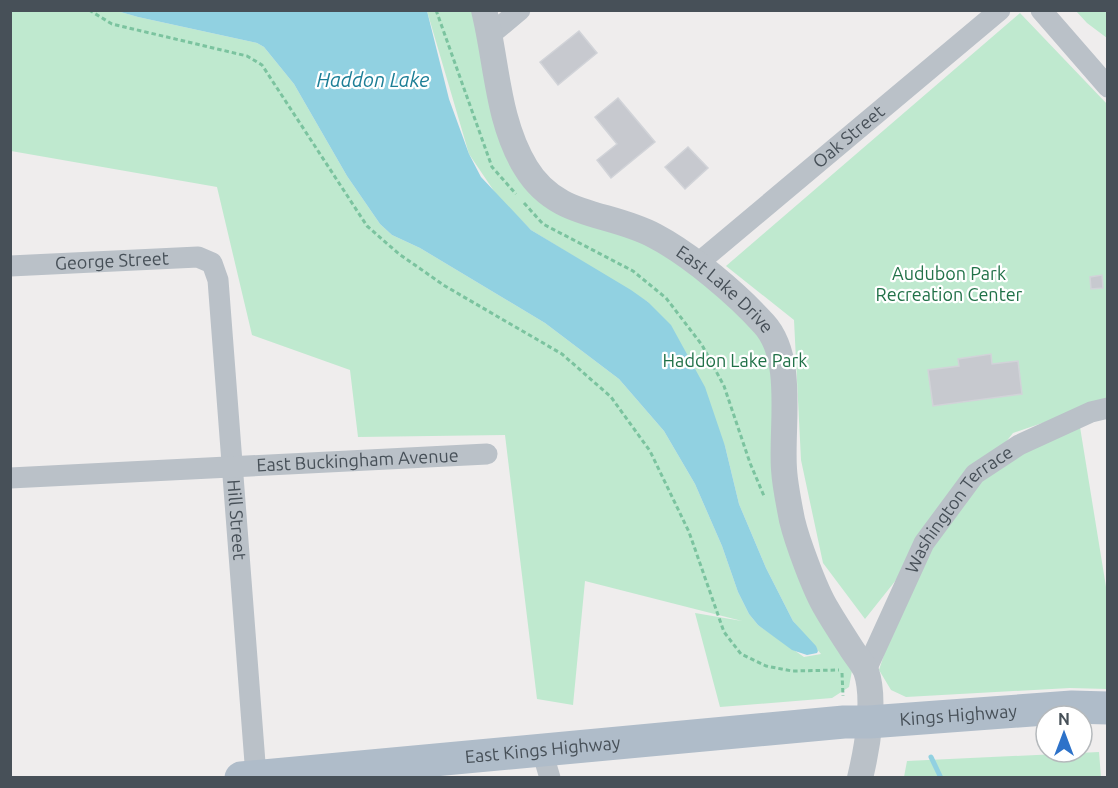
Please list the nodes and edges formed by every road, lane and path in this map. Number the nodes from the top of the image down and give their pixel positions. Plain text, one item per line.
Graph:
1 (89, 10) edge
2 (436, 10) edge
3 (483, 10) edge
4 (520, 10) edge
5 (1000, 10) edge
6 (1041, 10) edge
7 (490, 35) junction
8 (1107, 87) edge
9 (212, 263) joint
10 (697, 264) junction
11 (10, 266) edge
12 (1107, 408) edge
13 (487, 454) dead end
14 (232, 467) junction
15 (10, 478) edge
16 (768, 504) dead end
17 (842, 662) dead end
18 (854, 670) junction
19 (1107, 708) edge
20 (856, 722) junction
21 (546, 764) edge
22 (249, 777) edge
23 (860, 777) edge

1 - 18 path
2 - 16 path
3 - 7 street, East Lake Drive
4 - 7 street
5 - 10 street, Oak Street
6 - 8 street
7 - 10 street, East Lake Drive
9 - 11 street, George Street
9 - 14 street, Hill Street
10 - 18 street, East Lake Drive
12 - 18 street, Washington Terrace
13 - 14 street, East Buckingham Avenue
14 - 15 street, East Buckingham Avenue
14 - 22 street, Hill Street
17 - 18 path
18 - 20 path
18 - 20 street, East Lake Drive
19 - 20 main road, Kings Highway
20 - 21 main road, East Kings Highway
20 - 23 street, East Lake Drive
21 - 22 main road, East Kings Highway

